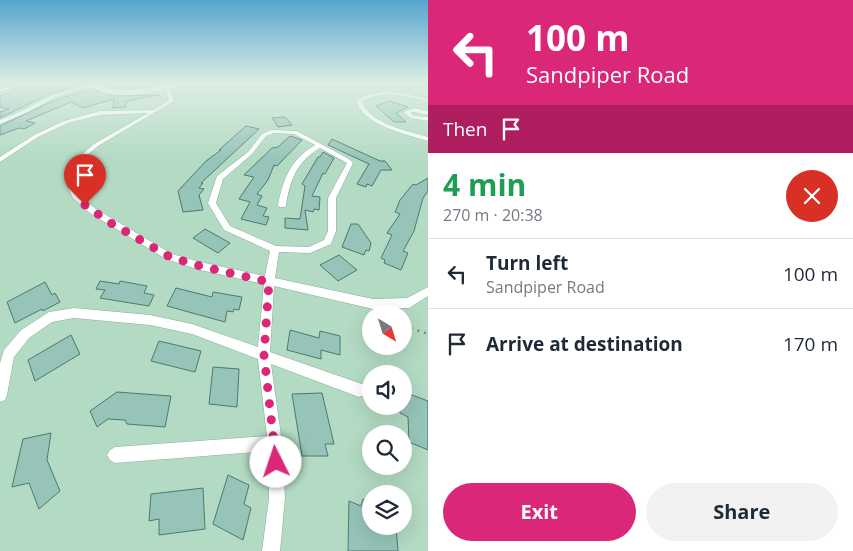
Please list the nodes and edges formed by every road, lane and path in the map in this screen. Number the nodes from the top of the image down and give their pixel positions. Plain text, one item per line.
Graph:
1 (30, 109) edge
2 (159, 109) edge
3 (361, 109) edge
4 (155, 111) junction
5 (428, 113) edge
6 (428, 119) edge
7 (0, 122) edge
8 (428, 139) edge
9 (320, 145) junction
10 (0, 160) edge
11 (282, 205) dead end
12 (275, 249) junction
13 (269, 282) junction
14 (428, 291) edge
15 (412, 329) edge
16 (428, 334) edge
17 (264, 355) junction
18 (359, 390) dead end
19 (0, 395) edge
20 (275, 443) junction
21 (114, 455) dead end
22 (271, 551) edge

1 - 7 street
2 - 4 street
3 - 8 street
4 - 10 street
4 - 13 street
5 - 6 street
9 - 11 street
9 - 12 street
9 - 12 street
12 - 13 street
13 - 14 street
13 - 17 street
15 - 16 path
17 - 18 street
17 - 19 street
17 - 20 street
20 - 21 street
20 - 22 street

